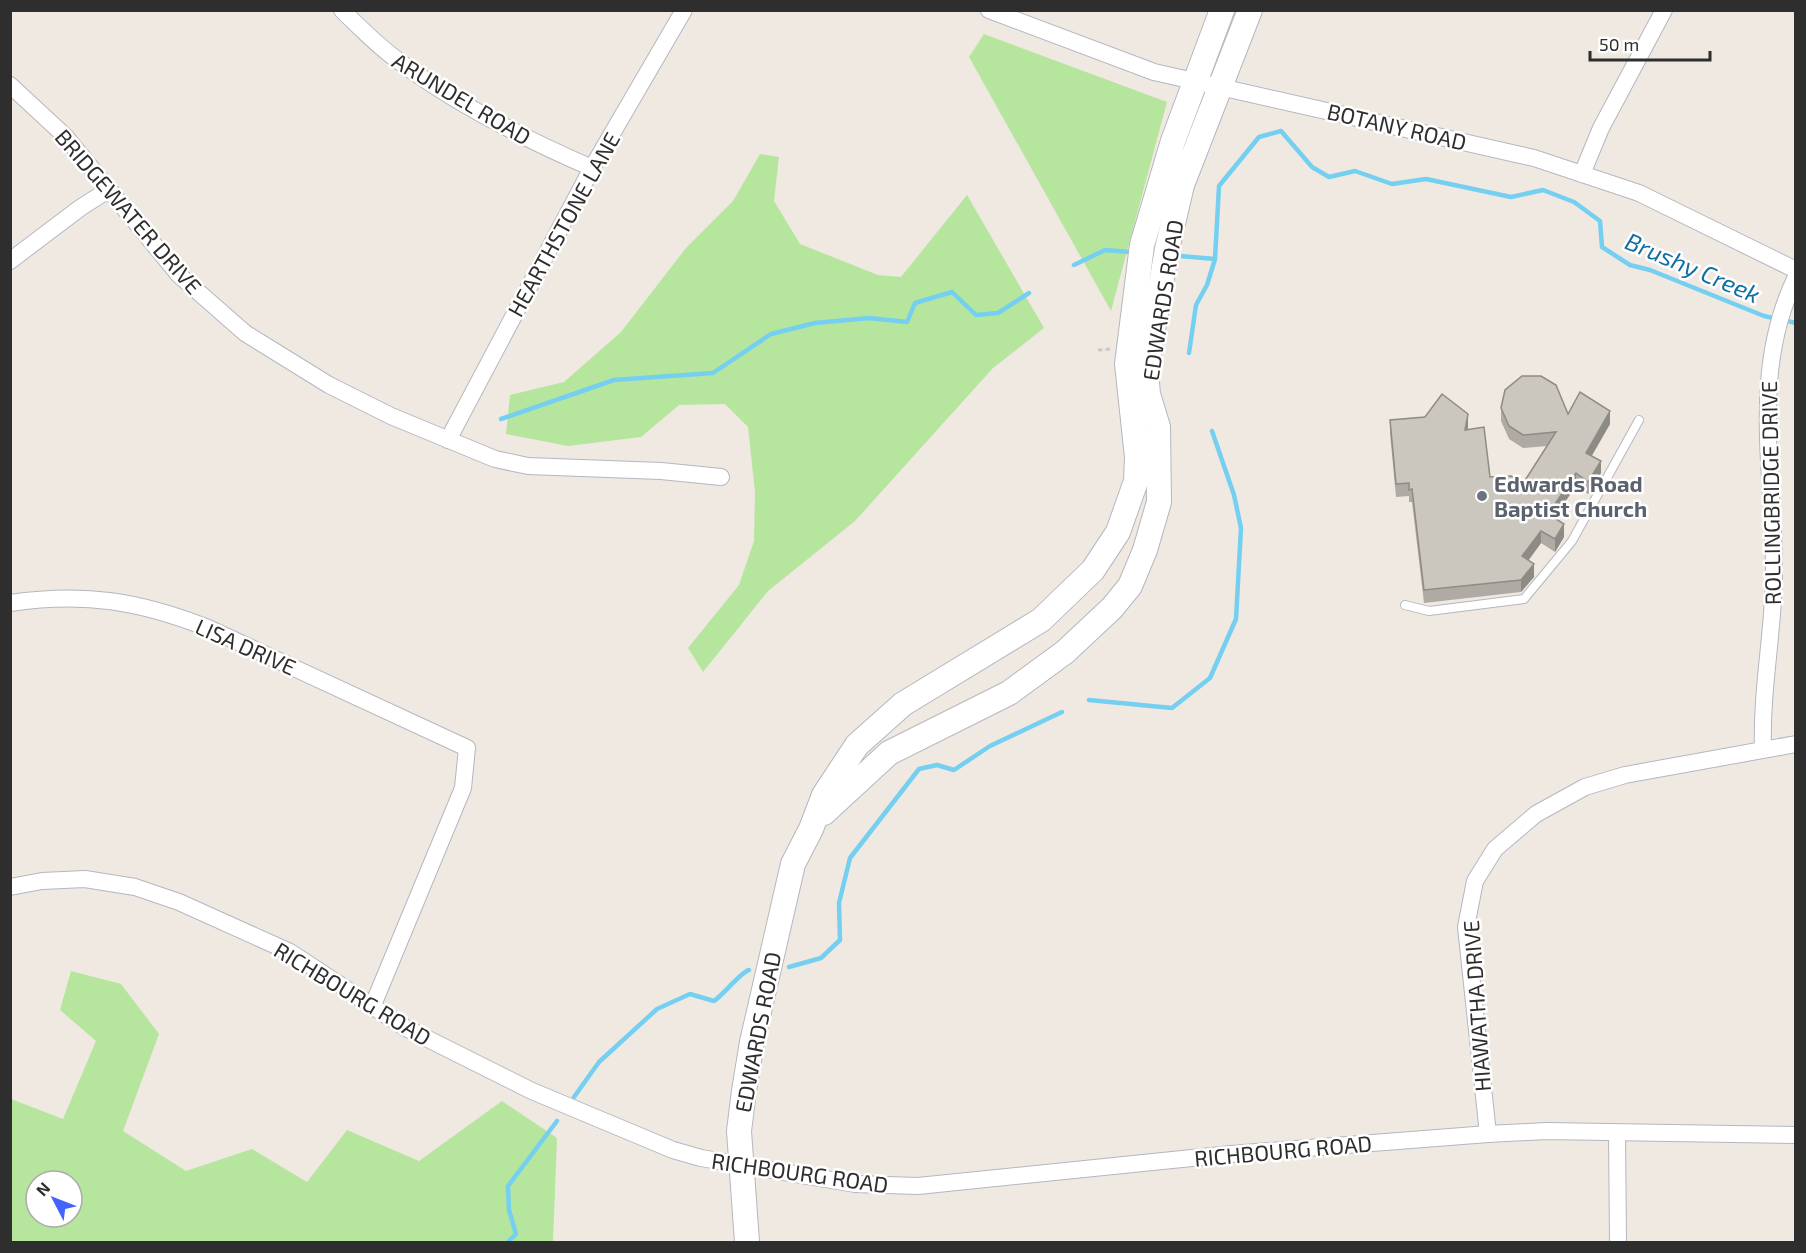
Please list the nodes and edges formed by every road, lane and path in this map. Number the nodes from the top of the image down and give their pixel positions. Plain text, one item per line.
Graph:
1 (342, 10) edge
2 (684, 10) edge
3 (988, 10) edge
4 (1222, 10) edge
5 (1250, 10) edge
6 (1664, 10) edge
7 (1194, 82) junction
8 (10, 86) edge
9 (1218, 87) junction
10 (592, 168) junction
11 (1582, 174) junction
12 (108, 190) junction
13 (10, 261) edge
14 (1796, 270) edge
15 (1796, 277) edge
16 (1639, 420) dead end
17 (448, 440) junction
18 (721, 477) dead end
19 (10, 603) edge
20 (1405, 605) dead end
21 (1796, 744) edge
22 (1763, 749) junction
23 (812, 829) junction
24 (10, 887) edge
25 (373, 1005) junction
26 (1617, 1133) junction
27 (1488, 1134) junction
28 (1796, 1135) edge
29 (741, 1165) junction
30 (747, 1242) edge
31 (1618, 1242) edge

1 - 10 street, ARUNDEL ROAD
2 - 10 street, HEARTHSTONE LANE
3 - 7 street, BOTANY ROAD
4 - 7 street, EDWARDS ROAD
5 - 9 street, EDWARDS ROAD
6 - 11 street
7 - 9 street, BOTANY ROAD
7 - 23 street, EDWARDS ROAD
8 - 12 street, BRIDGEWATER DRIVE
9 - 11 street, BOTANY ROAD
9 - 23 street, EDWARDS ROAD
10 - 17 street, HEARTHSTONE LANE
11 - 14 street, BOTANY ROAD
12 - 13 street
12 - 17 street, BRIDGEWATER DRIVE
15 - 22 street, ROLLINGBRIDGE DRIVE
16 - 20 lane
17 - 18 street, BRIDGEWATER DRIVE
19 - 25 street, LISA DRIVE
21 - 22 street, HIAWATHA DRIVE
22 - 27 street, HIAWATHA DRIVE
23 - 29 street, EDWARDS ROAD
24 - 25 street, RICHBOURG ROAD
25 - 29 street, RICHBOURG ROAD
26 - 27 street, RICHBOURG ROAD
26 - 28 street, RICHBOURG ROAD
26 - 31 street
27 - 29 street, RICHBOURG ROAD
29 - 30 street, EDWARDS ROAD

